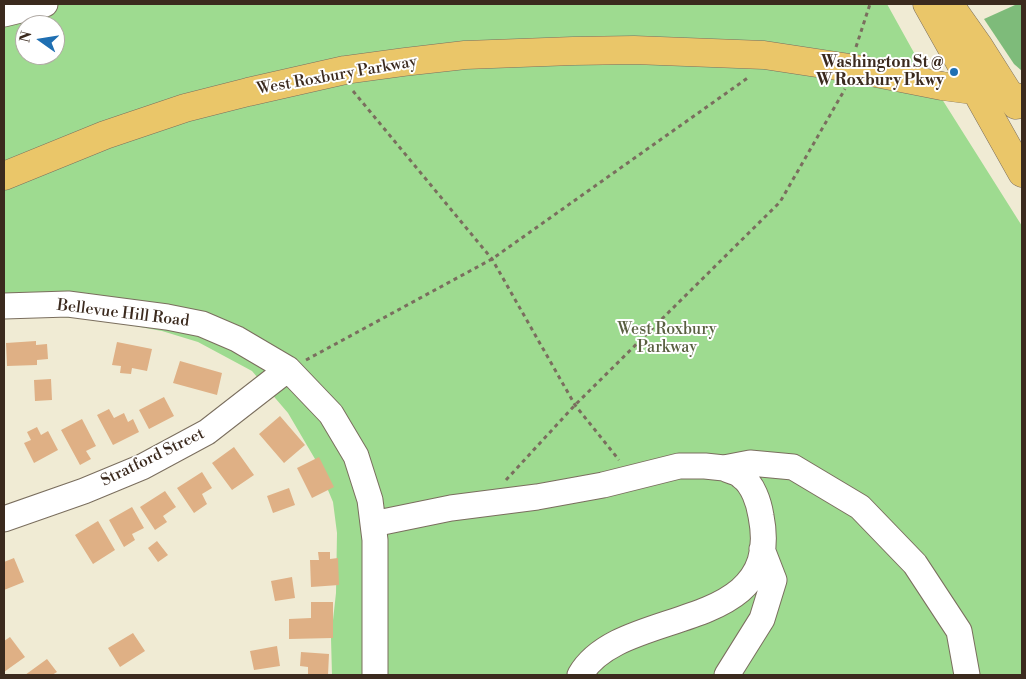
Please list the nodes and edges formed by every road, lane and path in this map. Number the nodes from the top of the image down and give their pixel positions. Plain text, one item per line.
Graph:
1 (870, 4) edge
2 (927, 4) edge
3 (961, 12) edge
4 (764, 55) junction
5 (856, 59) junction
6 (349, 86) dead end
7 (975, 90) junction
8 (1018, 103) edge
9 (1022, 173) edge
10 (4, 176) edge
11 (492, 259) junction
12 (4, 306) edge
13 (288, 370) junction
14 (575, 405) junction
15 (724, 468) junction
16 (633, 477) junction
17 (485, 504) junction
18 (4, 519) edge
19 (373, 524) junction
20 (762, 549) junction
21 (375, 675) edge
22 (580, 675) edge
23 (728, 675) edge
24 (967, 675) edge

1 - 5 path
2 - 7 main road
3 - 8 main road
4 - 5 main road, West Roxbury Parkway
4 - 10 main road, West Roxbury Parkway
4 - 11 path
5 - 7 main road, West Roxbury Parkway
5 - 14 path
6 - 11 path
7 - 8 main road, West Roxbury Parkway
7 - 9 main road
11 - 13 path
11 - 14 path
12 - 13 street, Bellevue Hill Road
13 - 18 street, Stratford Street
13 - 19 street, Bellevue Hill Road
14 - 16 path
14 - 17 path
15 - 16 street
15 - 20 street
15 - 24 street
16 - 17 street
17 - 19 street
19 - 21 street, Bellevue Hill Road
20 - 22 street
20 - 23 street

